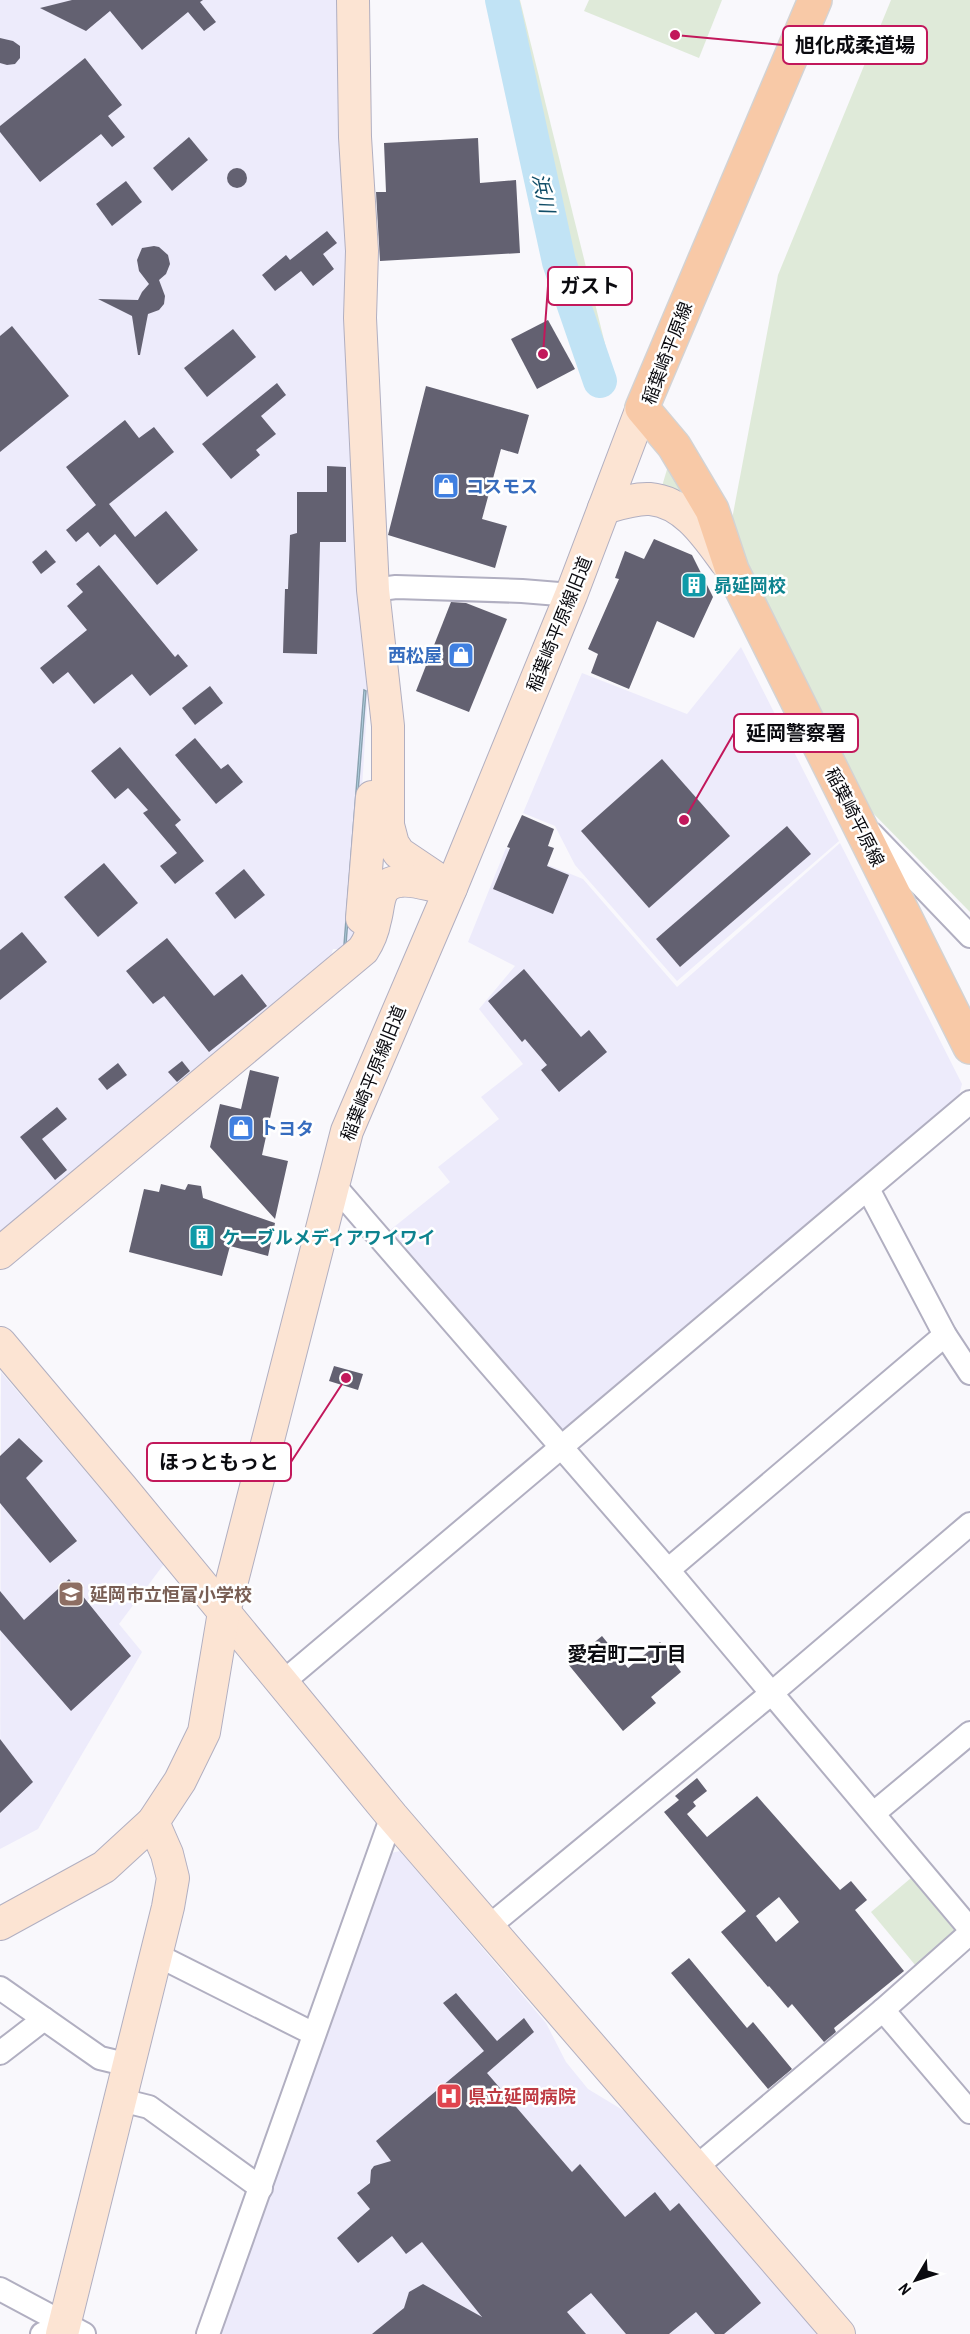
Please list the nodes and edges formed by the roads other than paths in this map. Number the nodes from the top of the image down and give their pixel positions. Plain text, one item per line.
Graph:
1 (353, 0) edge
2 (815, 0) edge
3 (642, 408) junction
4 (604, 508) junction
5 (732, 570) junction
6 (373, 590) junction
7 (571, 595) junction
8 (383, 684) junction
9 (854, 816) junction
10 (369, 835) junction
11 (401, 880) junction
12 (451, 888) junction
13 (970, 936) edge
14 (357, 954) junction
15 (970, 1047) edge
16 (970, 1102) edge
17 (333, 1184) junction
18 (868, 1190) junction
19 (0, 1253) edge
20 (945, 1335) junction
21 (0, 1343) edge
22 (970, 1373) edge
23 (562, 1446) junction
24 (970, 1524) edge
25 (668, 1570) junction
26 (224, 1612) junction
27 (283, 1682) junction
28 (773, 1692) junction
29 (970, 1733) edge
30 (874, 1813) junction
31 (392, 1816) junction
32 (153, 1822) junction
33 (0, 1924) edge
34 (487, 1928) junction
35 (970, 1931) edge
36 (157, 1955) junction
37 (0, 1988) edge
38 (883, 2010) junction
39 (44, 2019) junction
40 (314, 2034) junction
41 (0, 2053) edge
42 (129, 2064) junction
43 (121, 2100) junction
44 (970, 2112) edge
45 (695, 2168) junction
46 (261, 2188) junction
47 (0, 2289) edge
48 (63, 2332) edge
49 (208, 2334) edge
50 (839, 2334) edge

1 - 6 street
2 - 3 main road, 稲葉崎平原線
3 - 4 street, 稲葉崎平原線旧道
3 - 5 main road, 稲葉崎平原線
4 - 5 street
4 - 7 street, 稲葉崎平原線旧道
5 - 9 main road, 稲葉崎平原線
6 - 7 street
6 - 8 street
7 - 12 street, 稲葉崎平原線旧道
8 - 10 street
8 - 12 street
9 - 13 street
9 - 15 main road, 稲葉崎平原線
10 - 11 street
10 - 14 street
11 - 12 street
11 - 14 street
12 - 17 street, 稲葉崎平原線旧道
14 - 19 street
16 - 18 street
17 - 23 street
17 - 26 street, 稲葉崎平原線旧道
18 - 20 street
18 - 23 street
20 - 22 street
20 - 25 street
21 - 26 street
23 - 25 street
23 - 27 street
24 - 28 street
25 - 28 street
26 - 27 street
26 - 32 street, 稲葉崎平原線旧道
27 - 31 street
28 - 30 street
28 - 34 street
29 - 30 street
30 - 35 street
31 - 34 street
31 - 40 street
32 - 33 street, 稲葉崎平原線旧道
32 - 36 street
34 - 45 street
35 - 38 street
36 - 40 street
36 - 42 street
37 - 39 street
38 - 44 street
38 - 45 street
39 - 41 street
39 - 42 street
40 - 46 street
42 - 43 street
43 - 46 street
43 - 48 street
45 - 50 street
46 - 49 street
47 - 48 street

